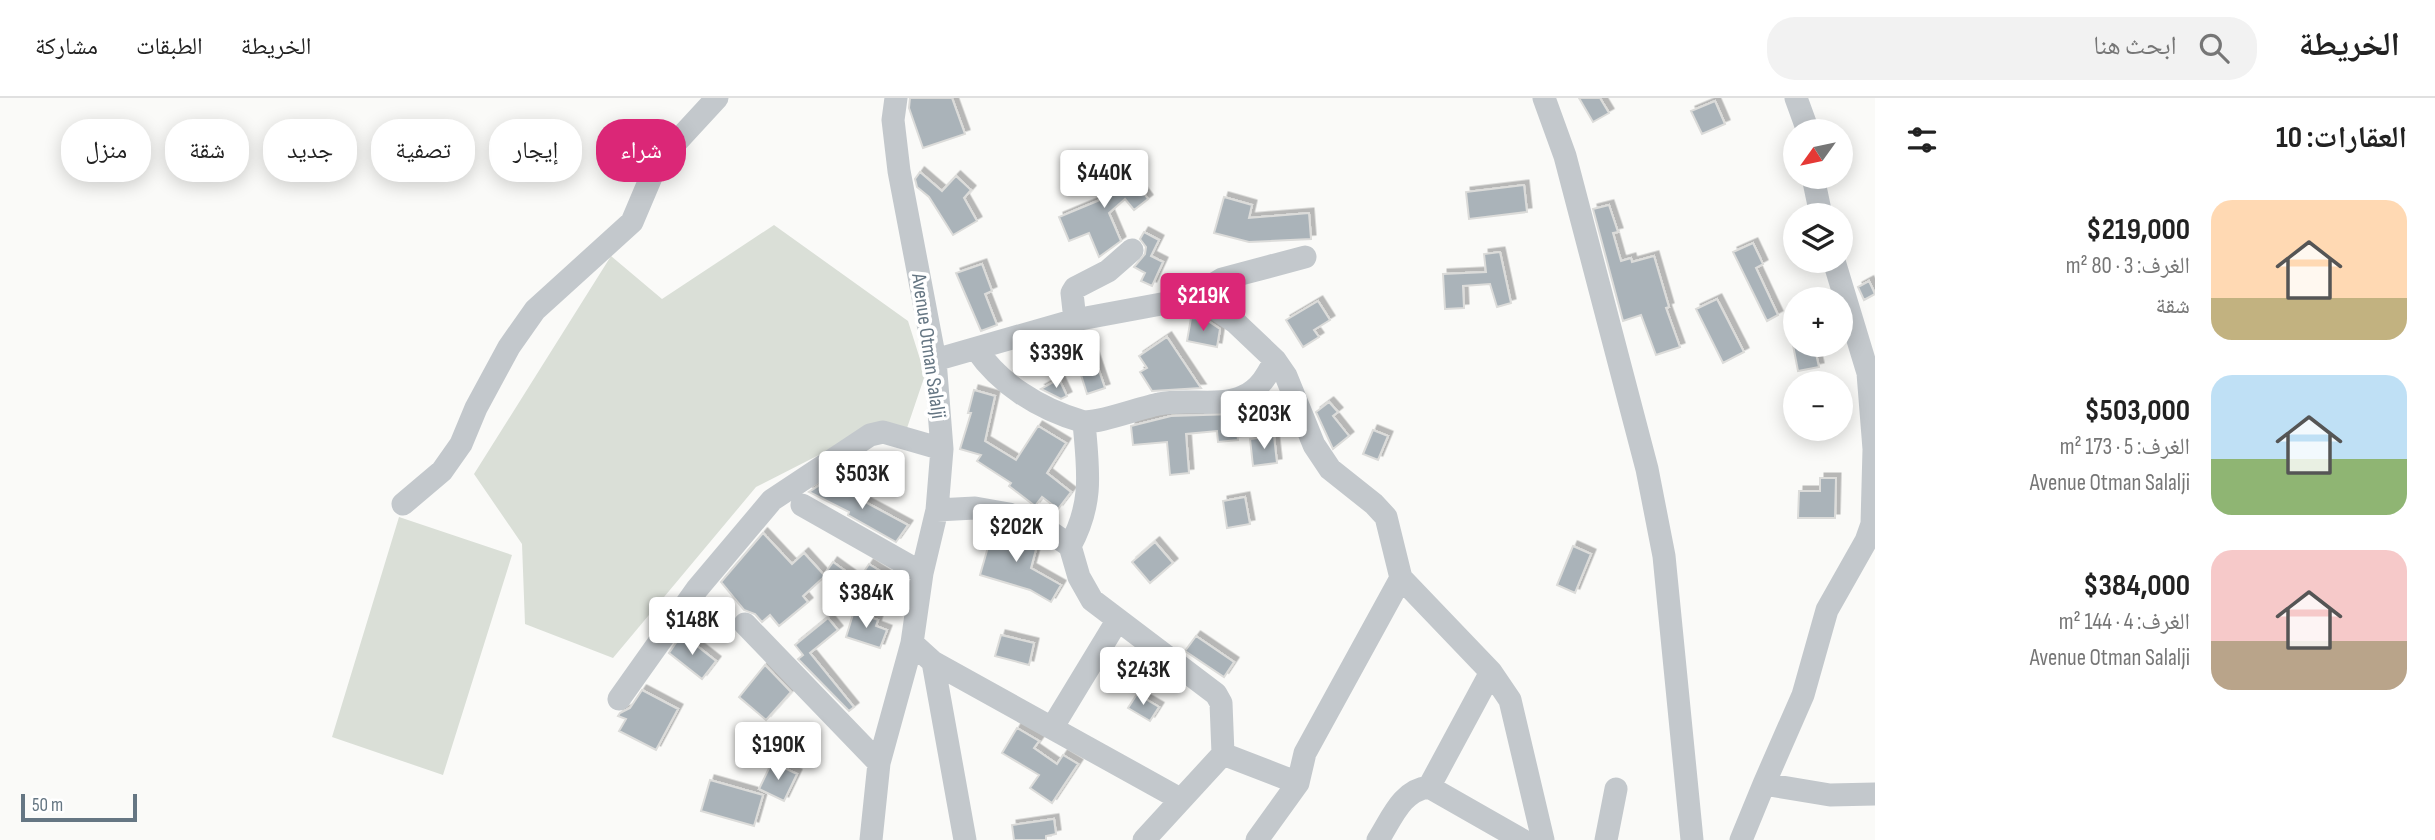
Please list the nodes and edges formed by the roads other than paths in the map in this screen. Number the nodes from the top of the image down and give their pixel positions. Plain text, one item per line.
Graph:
1 (717, 98) edge
2 (896, 98) edge
3 (1544, 98) edge
4 (1796, 98) edge
5 (1804, 119) edge
6 (1132, 250) dead end
7 (1305, 257) dead end
8 (1838, 273) edge
9 (1210, 305) junction
10 (1075, 320) junction
11 (976, 349) junction
12 (935, 360) junction
13 (1275, 360) junction
14 (1084, 422) junction
15 (942, 449) junction
16 (402, 504) dead end
17 (802, 505) dead end
18 (937, 510) junction
19 (1870, 546) edge
20 (1070, 547) junction
21 (922, 573) junction
22 (1401, 578) junction
23 (1117, 621) junction
24 (745, 624) dead end
25 (912, 643) junction
26 (933, 662) junction
27 (1491, 671) junction
28 (619, 699) dead end
29 (1052, 728) junction
30 (1223, 754) junction
31 (879, 764) junction
32 (1298, 783) junction
33 (1764, 784) junction
34 (1429, 787) junction
35 (1616, 789) dead end
36 (1875, 794) edge
37 (1180, 799) junction
38 (871, 840) edge
39 (965, 840) edge
40 (1144, 840) edge
41 (1257, 840) edge
42 (1378, 840) edge
43 (1522, 840) edge
44 (1543, 840) edge
45 (1606, 840) edge
46 (1692, 840) edge
47 (1741, 840) edge

1 - 16 street
2 - 12 street, Avenue Otman Salalji
3 - 46 street
4 - 5 street
6 - 10 street
7 - 9 street
8 - 19 street
9 - 10 street
9 - 13 street
10 - 11 street
11 - 12 street
11 - 14 street
12 - 15 street, Avenue Otman Salalji
13 - 14 street
13 - 22 street
14 - 20 street
15 - 18 street, Avenue Otman Salalji
15 - 28 street
17 - 21 street
18 - 20 street
18 - 21 street, Avenue Otman Salalji
19 - 33 street
20 - 23 street
21 - 25 street, Avenue Otman Salalji
22 - 27 street
22 - 32 street
23 - 29 street
23 - 30 street
24 - 31 street
25 - 26 street
25 - 31 street, Avenue Otman Salalji
26 - 29 street
26 - 39 street
27 - 34 street
27 - 44 street
29 - 37 street
30 - 32 street
30 - 37 street
31 - 38 street, Avenue Otman Salalji
32 - 41 street
33 - 36 street
33 - 47 street
34 - 42 street
34 - 43 street
35 - 45 street
37 - 40 street

